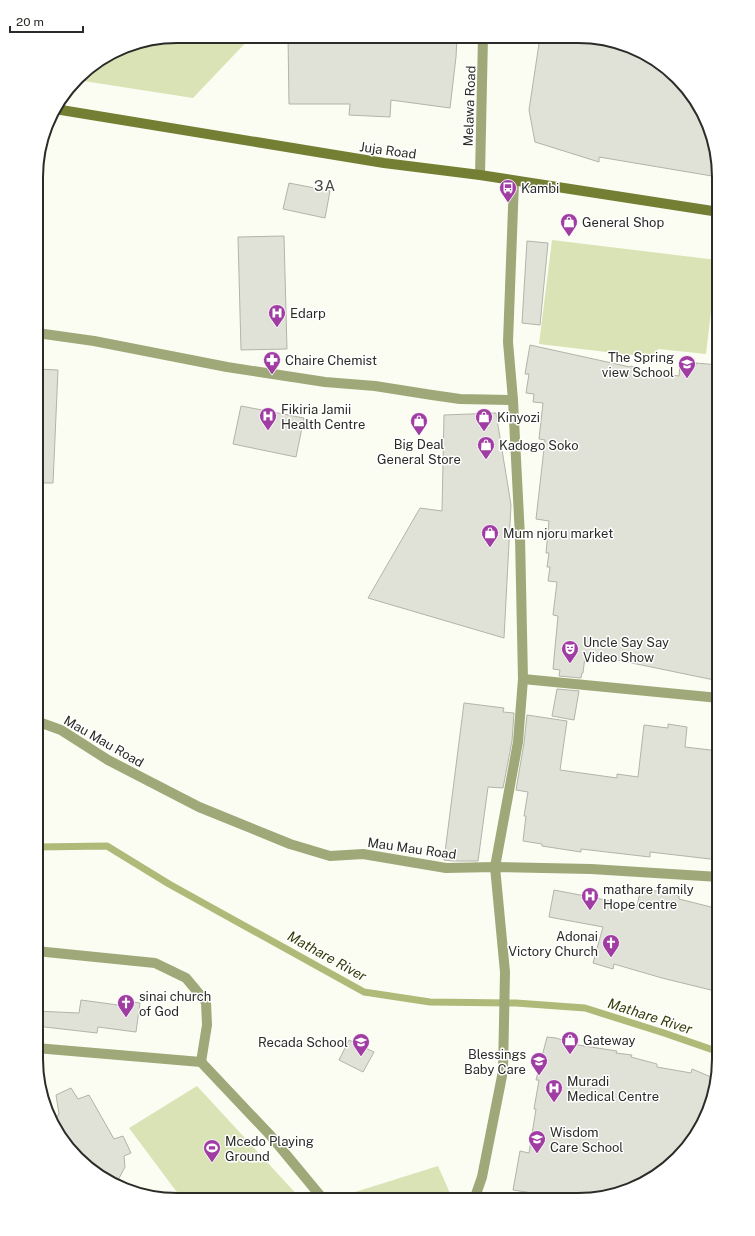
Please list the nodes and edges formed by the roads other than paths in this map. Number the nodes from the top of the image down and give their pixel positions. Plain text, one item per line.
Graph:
1 (484, 43) edge
2 (61, 110) edge
3 (480, 175) junction
4 (514, 181) junction
5 (712, 211) edge
6 (43, 334) edge
7 (513, 400) junction
8 (523, 679) junction
9 (712, 697) edge
10 (43, 724) edge
11 (495, 867) junction
12 (712, 877) edge
13 (43, 952) edge
14 (43, 1049) edge
15 (201, 1062) junction
16 (318, 1193) edge
17 (476, 1193) edge

1 - 3 street, Melawa Road
2 - 3 main road, Juja Road
3 - 4 main road, Juja Road
4 - 5 main road, Juja Road
4 - 7 street
6 - 7 street
7 - 8 street
8 - 9 street
8 - 11 street
10 - 11 street, Mau Mau Road
11 - 12 street, Mau Mau Road
11 - 17 street
13 - 15 street
14 - 15 street
15 - 16 street

